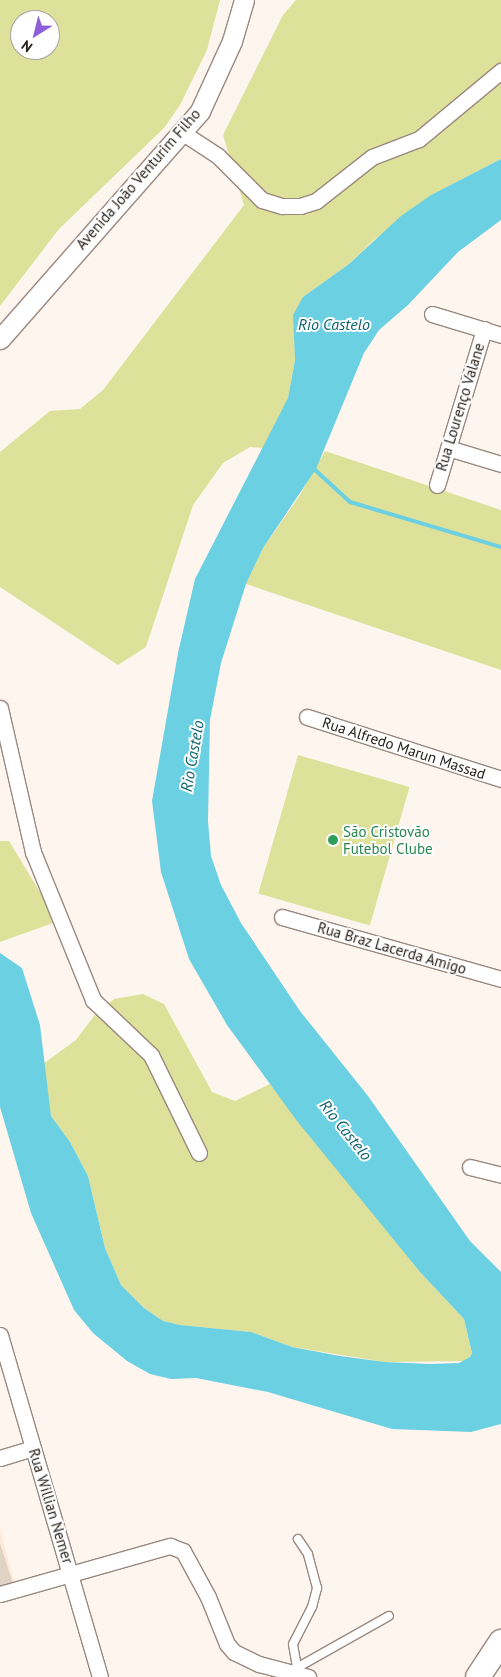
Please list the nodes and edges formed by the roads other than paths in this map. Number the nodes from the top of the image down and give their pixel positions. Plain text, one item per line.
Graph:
1 (244, 0) edge
2 (501, 71) edge
3 (183, 133) junction
4 (432, 314) dead end
5 (484, 329) junction
6 (501, 334) edge
7 (0, 339) edge
8 (448, 448) junction
9 (501, 464) edge
10 (437, 485) dead end
11 (0, 708) edge
12 (307, 717) dead end
13 (501, 779) edge
14 (282, 917) dead end
15 (501, 979) edge
16 (199, 1153) dead end
17 (470, 1167) dead end
18 (501, 1175) edge
19 (0, 1336) edge
20 (33, 1448) junction
21 (0, 1458) edge
22 (298, 1539) dead end
23 (71, 1572) junction
24 (0, 1594) edge
25 (389, 1616) dead end
26 (501, 1642) edge
27 (297, 1672) edge
28 (100, 1677) edge
29 (478, 1677) edge

1 - 3 street, Avenida João Venturim Filho
2 - 3 street
3 - 7 street, Avenida João Venturim Filho
4 - 5 street
5 - 6 street
5 - 8 street, Rua Lourenço Valane
8 - 9 street
8 - 10 street, Rua Lourenço Valane
11 - 16 street
12 - 13 street, Rua Alfredo Marun Massad
14 - 15 street, Rua Braz Lacerda Amigo
17 - 18 street
19 - 20 street, Rua Willian Nemer
20 - 21 street
20 - 23 street, Rua Willian Nemer
22 - 27 lane
23 - 24 street
23 - 27 street
23 - 28 street, Rua Willian Nemer
25 - 27 lane
26 - 29 main road

